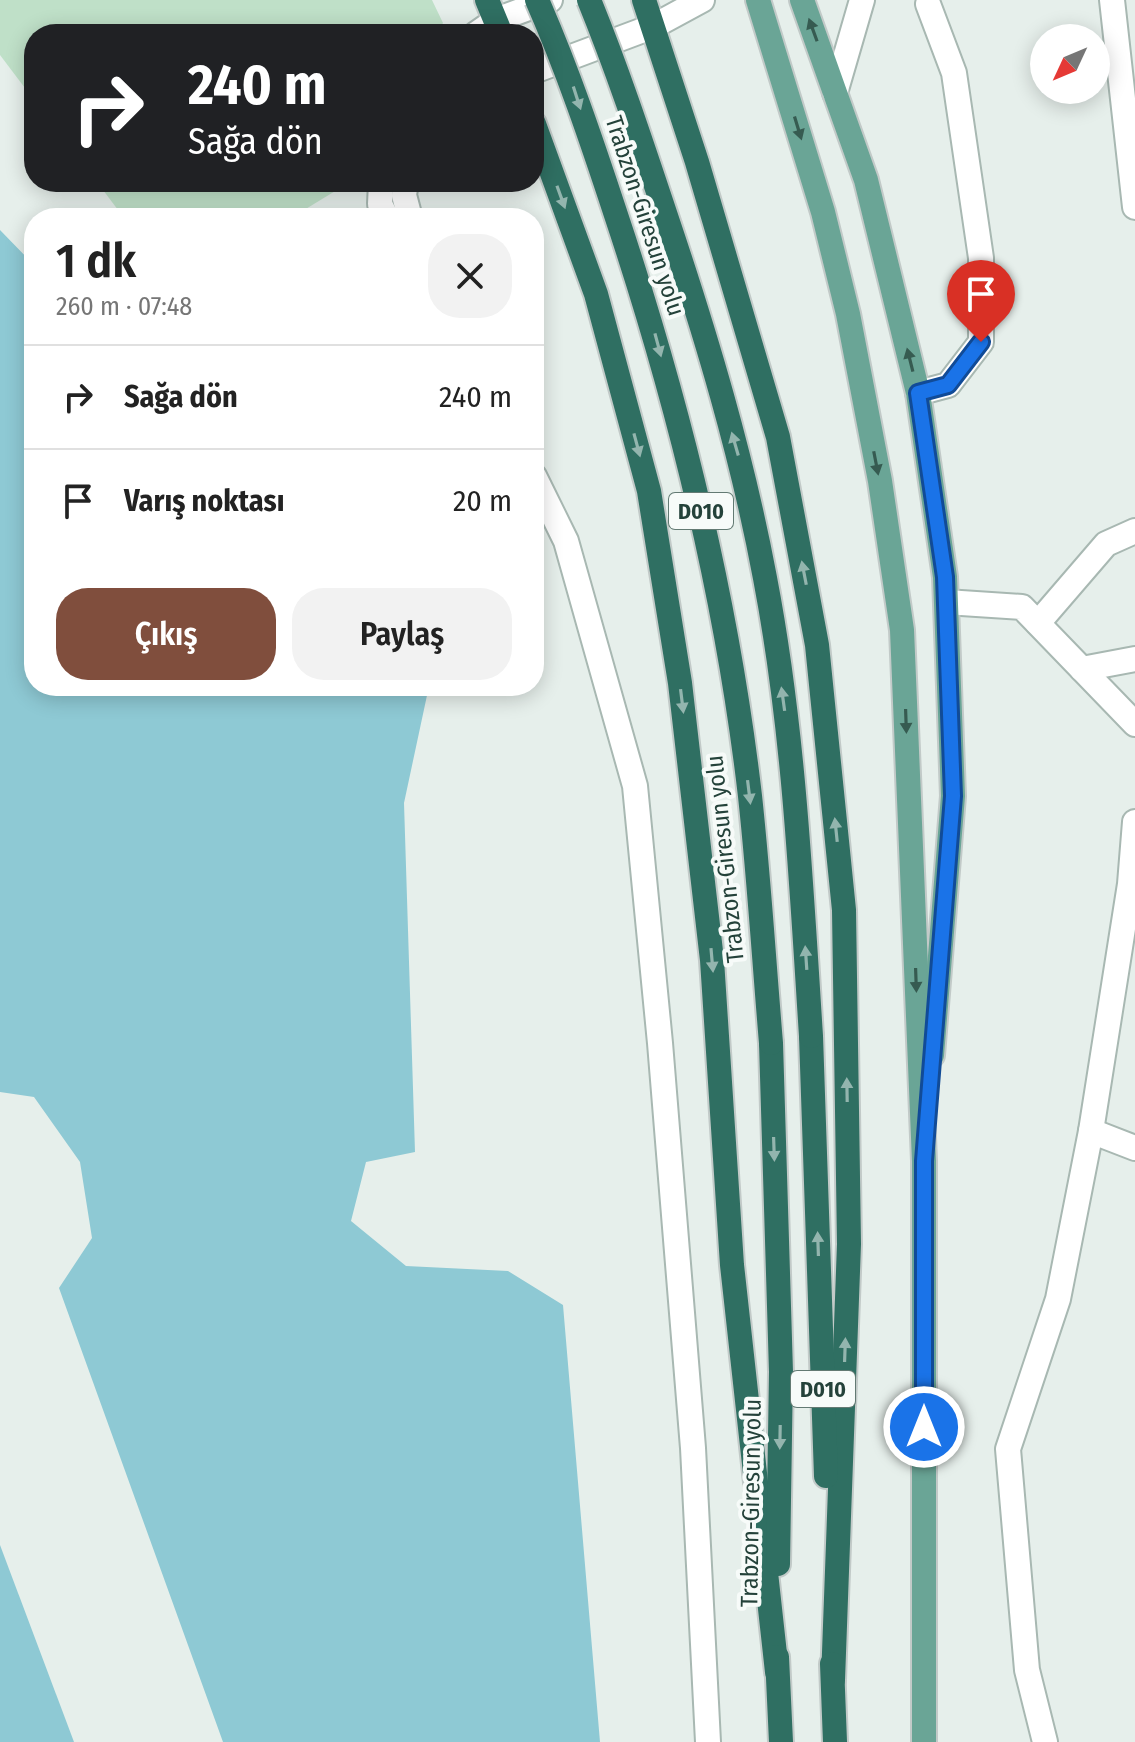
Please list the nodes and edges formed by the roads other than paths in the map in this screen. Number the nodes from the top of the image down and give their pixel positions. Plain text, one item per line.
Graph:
1 (537, 0) edge
2 (550, 0) edge
3 (589, 0) edge
4 (644, 0) edge
5 (702, 0) edge
6 (758, 0) edge
7 (802, 0) edge
8 (862, 0) edge
9 (1112, 0) edge
10 (928, 4) dead end
11 (490, 22) edge
12 (654, 26) junction
13 (544, 67) edge
14 (835, 93) junction
15 (544, 151) edge
16 (1135, 207) edge
17 (918, 393) junction
18 (544, 496) edge
19 (1135, 531) edge
20 (946, 602) junction
21 (1038, 623) junction
22 (1135, 659) edge
23 (1082, 669) junction
24 (1135, 724) edge
25 (1135, 822) edge
26 (1091, 1131) junction
27 (1135, 1148) edge
28 (924, 1161) junction
29 (777, 1672) junction
30 (833, 1680) junction
31 (708, 1742) edge
32 (781, 1742) edge
33 (835, 1742) edge
34 (924, 1742) edge
35 (1045, 1742) edge

1 -> 29 highway, Trabzon-Giresun yolu / D010, bridge
2 - 11 street
30 -> 3 highway, Trabzon-Giresun yolu / D010, bridge
4 - 12 highway
5 - 12 street
6 -> 28 main road
14 -> 7 main road
8 - 14 street
9 - 16 street
10 - 17 street
12 - 13 street
30 -> 12 highway
17 -> 14 main road
15 -> 29 highway
17 - 20 main road
18 - 31 street
19 - 21 street
20 - 21 street
20 - 28 main road
21 - 23 street
22 - 23 street
23 - 24 street
25 - 26 street
26 - 27 street
26 - 35 street
28 - 34 main road
29 - 32 highway, Trabzon-Giresun yolu / D010
30 - 33 highway, Trabzon-Giresun yolu / D010

